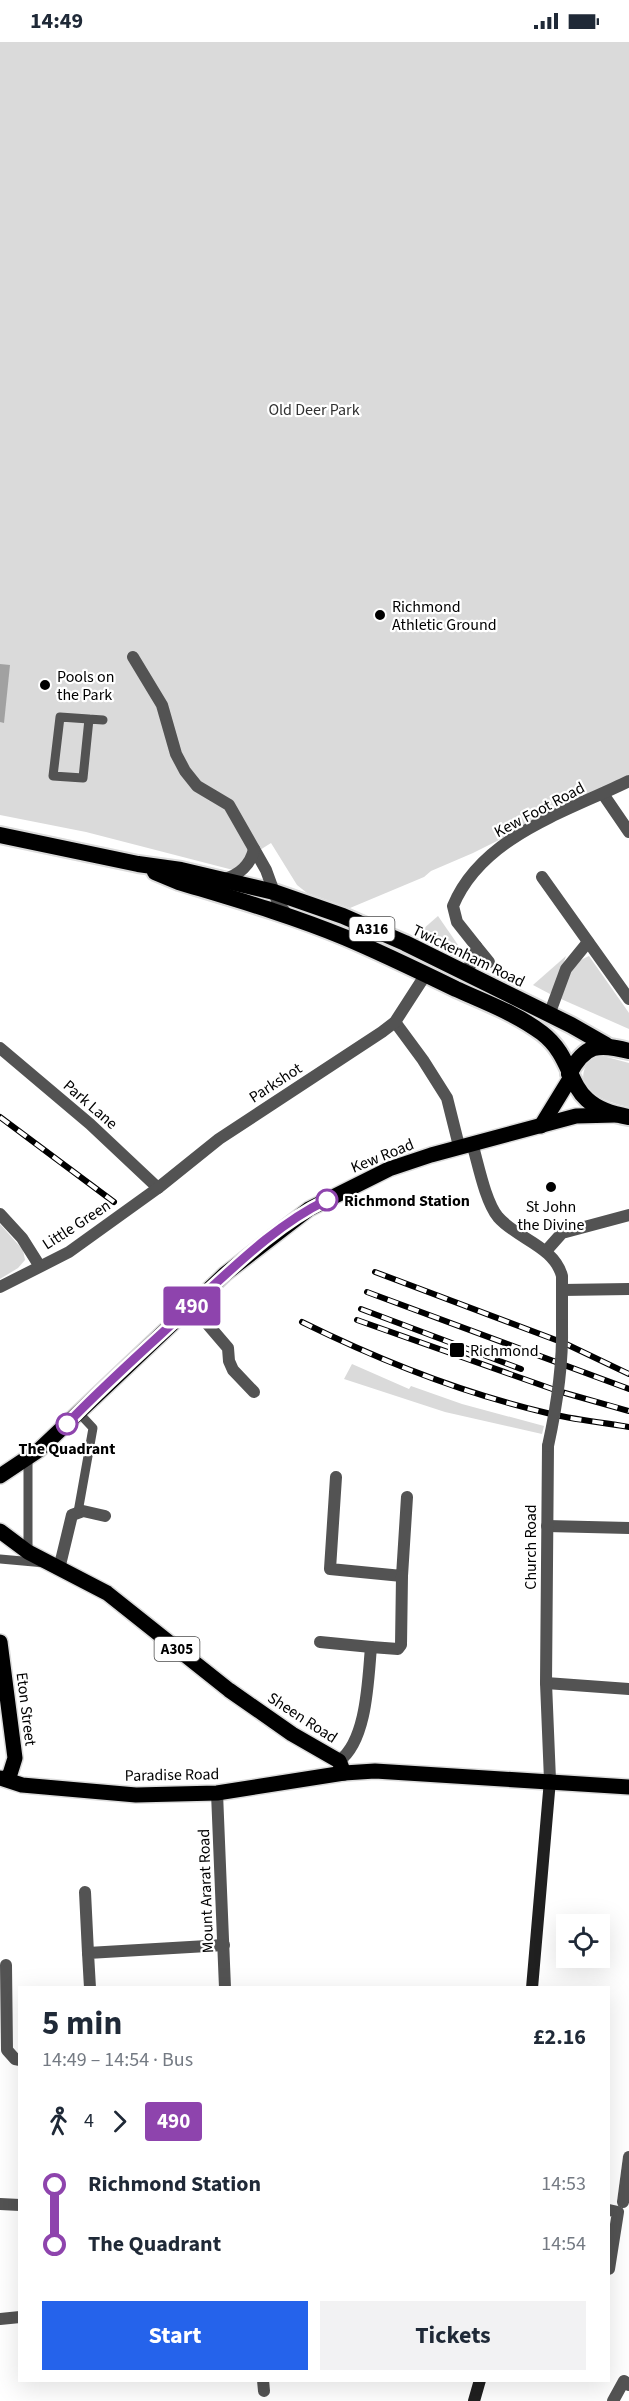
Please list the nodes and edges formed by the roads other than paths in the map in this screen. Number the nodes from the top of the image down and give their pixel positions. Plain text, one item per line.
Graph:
1 (133, 657) dead end
2 (89, 719) junction
3 (104, 720) dead end
4 (629, 781) edge
5 (603, 794) junction
6 (629, 832) edge
7 (0, 835) edge
8 (254, 849) junction
9 (138, 864) junction
10 (542, 877) dead end
11 (223, 879) junction
12 (274, 892) junction
13 (289, 917) junction
14 (588, 942) junction
15 (476, 946) junction
16 (489, 962) dead end
17 (426, 974) junction
18 (466, 975) junction
19 (629, 999) edge
20 (549, 1015) junction
21 (395, 1022) junction
22 (606, 1045) junction
23 (0, 1048) edge
24 (629, 1051) edge
25 (570, 1075) junction
26 (622, 1116) edge
27 (541, 1126) junction
28 (465, 1144) junction
29 (158, 1188) junction
30 (130, 1208) joint
31 (0, 1214) edge
32 (629, 1215) edge
33 (546, 1251) junction
34 (39, 1265) junction
35 (0, 1287) edge
36 (629, 1289) edge
37 (562, 1290) junction
38 (192, 1306) junction
39 (254, 1392) dead end
40 (78, 1412) junction
41 (28, 1457) junction
42 (0, 1476) edge
43 (336, 1477) dead end
44 (407, 1497) dead end
45 (78, 1512) junction
46 (105, 1516) dead end
47 (547, 1526) junction
48 (629, 1527) edge
49 (1, 1537) edge
50 (28, 1552) junction
51 (0, 1559) edge
52 (53, 1566) junction
53 (402, 1576) junction
54 (0, 1642) edge
55 (320, 1642) dead end
56 (372, 1647) junction
57 (546, 1683) junction
58 (629, 1689) edge
59 (342, 1767) junction
60 (3, 1778) edge
61 (550, 1780) junction
62 (629, 1787) edge
63 (217, 1793) junction
64 (85, 1892) dead end
65 (224, 1945) junction
66 (88, 1953) junction
67 (6, 1965) dead end
68 (90, 1986) edge
69 (225, 1986) edge
70 (532, 1986) edge
71 (18, 2060) edge
72 (629, 2157) edge
73 (623, 2202) dead end
74 (0, 2204) edge
75 (18, 2205) edge
76 (610, 2210) edge
77 (610, 2264) edge
78 (18, 2317) edge
79 (0, 2319) edge
80 (627, 2379) edge
81 (479, 2382) edge
82 (474, 2401) edge
83 (613, 2401) edge

1 - 8 street
2 - 2 street
2 - 3 street
4 - 5 street, Kew Foot Road
5 - 6 street
5 - 15 street, Kew Foot Road
7 - 9 highway, Twickenham Road / A316
8 - 11 street
8 - 12 street
9 - 11 highway, Twickenham Road / A316
9 - 13 highway, Twickenham Road / A316
10 - 14 street
11 - 12 highway, Twickenham Road / A316
12 - 13 street
12 - 18 highway, Twickenham Road / A316
13 - 17 highway, Twickenham Road / A316
14 - 19 street
14 - 20 street
15 - 16 street
15 - 18 street
17 - 21 street, Parkshot
17 - 25 highway, Twickenham Road / A316
18 - 20 highway, Twickenham Road / A316
20 - 22 highway, Twickenham Road / A316
21 - 28 street, Church Road
21 - 29 street, Parkshot
22 - 24 highway, A316
22 - 25 highway
23 - 29 street, Park Lane
25 - 26 highway, A316
25 - 27 main road
26 - 27 main road, Kew Road
27 - 28 main road, Kew Road
28 - 33 street, Church Road
28 - 38 main road, Kew Road
29 - 30 street, Parkshot
30 - 34 street, Little Green
31 - 34 street, Little Green
32 - 33 street
33 - 37 street, Church Road
34 - 35 street, Little Green
36 - 37 street
37 - 47 street, Church Road, bridge
38 - 39 street
38 - 40 main road
40 - 41 main road
40 - 45 street
41 - 42 main road
41 - 50 street
43 - 53 street
44 - 53 street
45 - 46 street
45 - 52 street
47 - 48 street
47 - 57 street, Church Road
49 - 50 main road, Sheen Road / A305
50 - 52 main road, Sheen Road / A305
51 - 52 street
52 - 59 main road, Sheen Road / A305
53 - 56 street
54 - 60 main road, Eton Street
55 - 56 street
56 - 59 street
57 - 58 street
57 - 61 street, Church Road
59 - 61 main road
59 - 63 main road, Paradise Road
60 - 63 main road, Paradise Road
61 - 62 main road
61 - 70 main road, Church Road
63 - 65 street, Mount Ararat Road
64 - 66 street
65 - 66 street
65 - 69 street, Mount Ararat Road
66 - 68 street
67 - 71 street
72 - 73 street
74 - 75 street
76 - 77 street
78 - 79 street
80 - 83 street
81 - 82 main road

